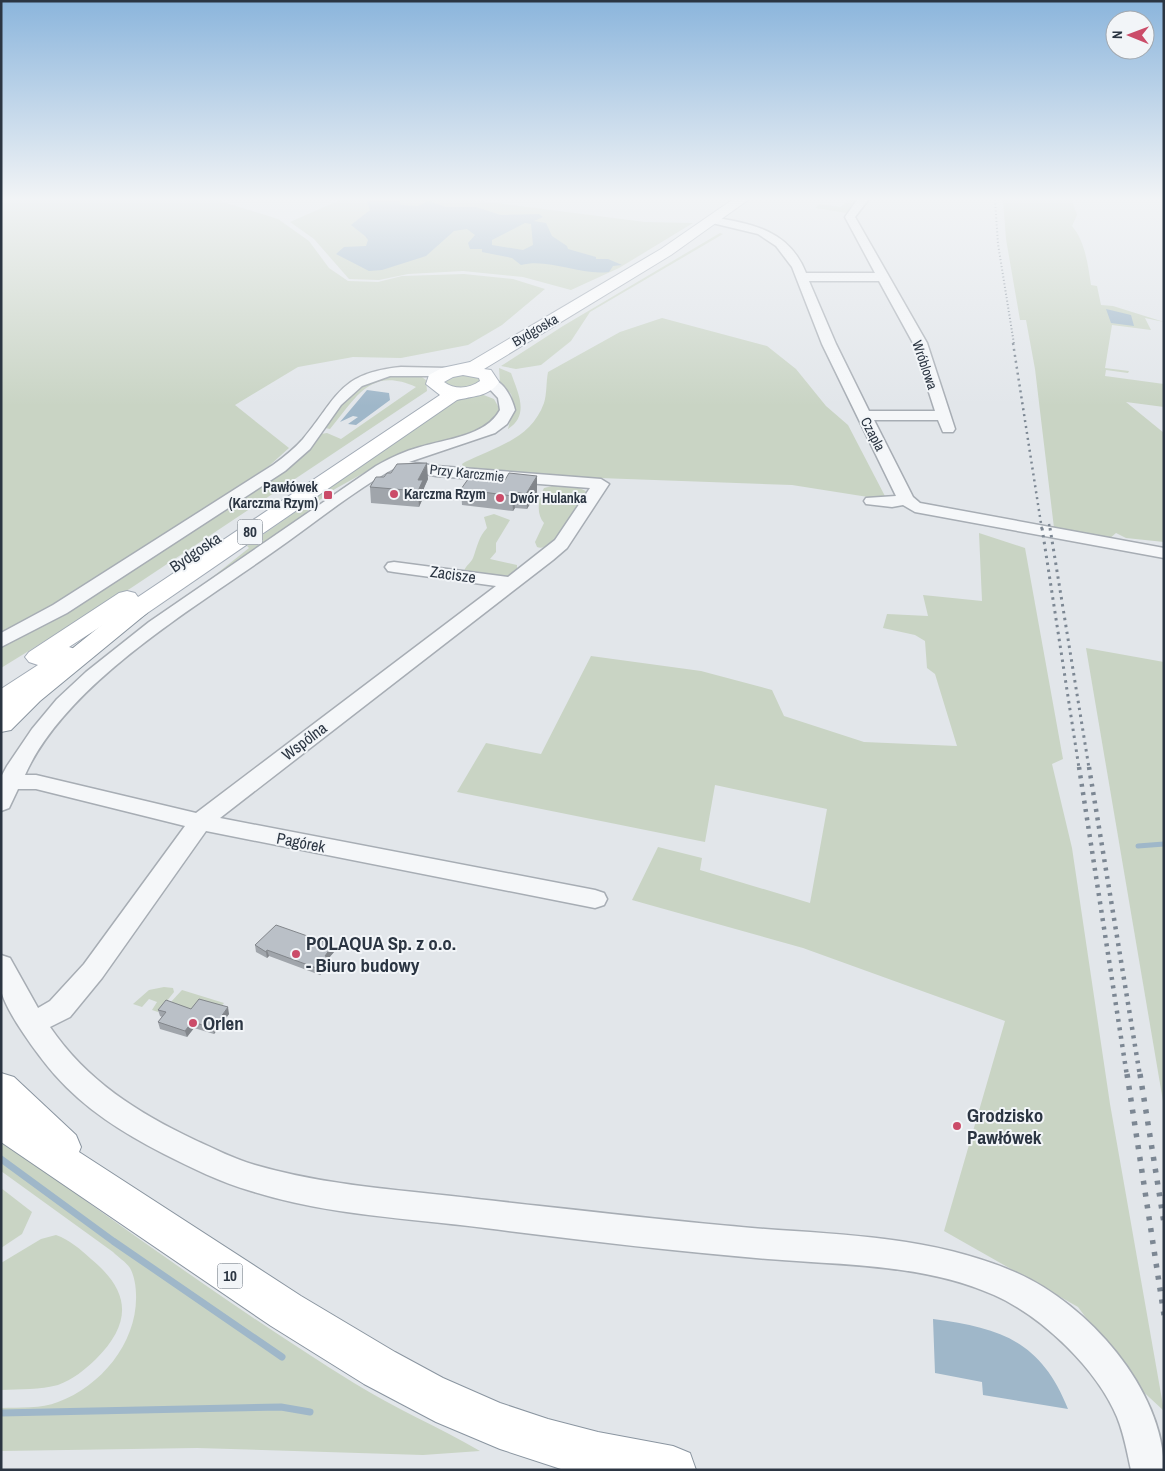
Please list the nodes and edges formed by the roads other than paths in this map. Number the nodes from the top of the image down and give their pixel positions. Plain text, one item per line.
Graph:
1 (644, 269) edge
2 (798, 269) edge
3 (878, 269) edge
4 (802, 277) junction
5 (882, 277) junction
6 (585, 305) junction
7 (446, 377) junction
8 (480, 385) junction
9 (863, 415) junction
10 (394, 462) junction
11 (601, 484) joint
12 (906, 499) junction
13 (872, 502) dead end
14 (1164, 553) edge
15 (394, 567) dead end
16 (512, 583) junction
17 (138, 608) junction
18 (1, 641) edge
19 (1, 682) edge
20 (1, 701) edge
21 (1, 724) edge
22 (9, 782) junction
23 (1, 803) edge
24 (200, 822) junction
25 (595, 899) dead end
26 (1, 965) edge
27 (33, 1024) junction
28 (1, 1088) edge
29 (1, 1121) edge
30 (99, 1187) junction
31 (673, 1470) edge
32 (1150, 1470) edge

1 - 6 main road, 80
2 - 4 street, Czapla
3 - 5 street, Wróblowa
4 - 5 street
4 - 9 street, Czapla
5 - 9 street, Wróblowa
6 - 7 main road, Bydgoska / 80
6 - 8 main road, Bydgoska / 80
7 - 8 main road
7 - 8 main road
7 - 18 street
7 - 19 main road, Bydgoska / 80
8 - 10 street
8 - 17 main road, Bydgoska / 80
9 - 12 street, Czapla
10 - 11 street, Przy Karczmie
10 - 22 street
11 - 16 street, Wspólna
12 - 13 street
12 - 14 street
15 - 16 street, Zacisze
16 - 24 street, Wspólna
17 - 20 main road, 80
17 - 21 main road
22 - 23 street
22 - 24 street, Pagórek
24 - 25 street, Pagórek
24 - 27 street, Wspólna
26 - 27 street
27 - 32 street
28 - 30 main road
29 - 30 main road, 10
30 - 31 main road, 10

